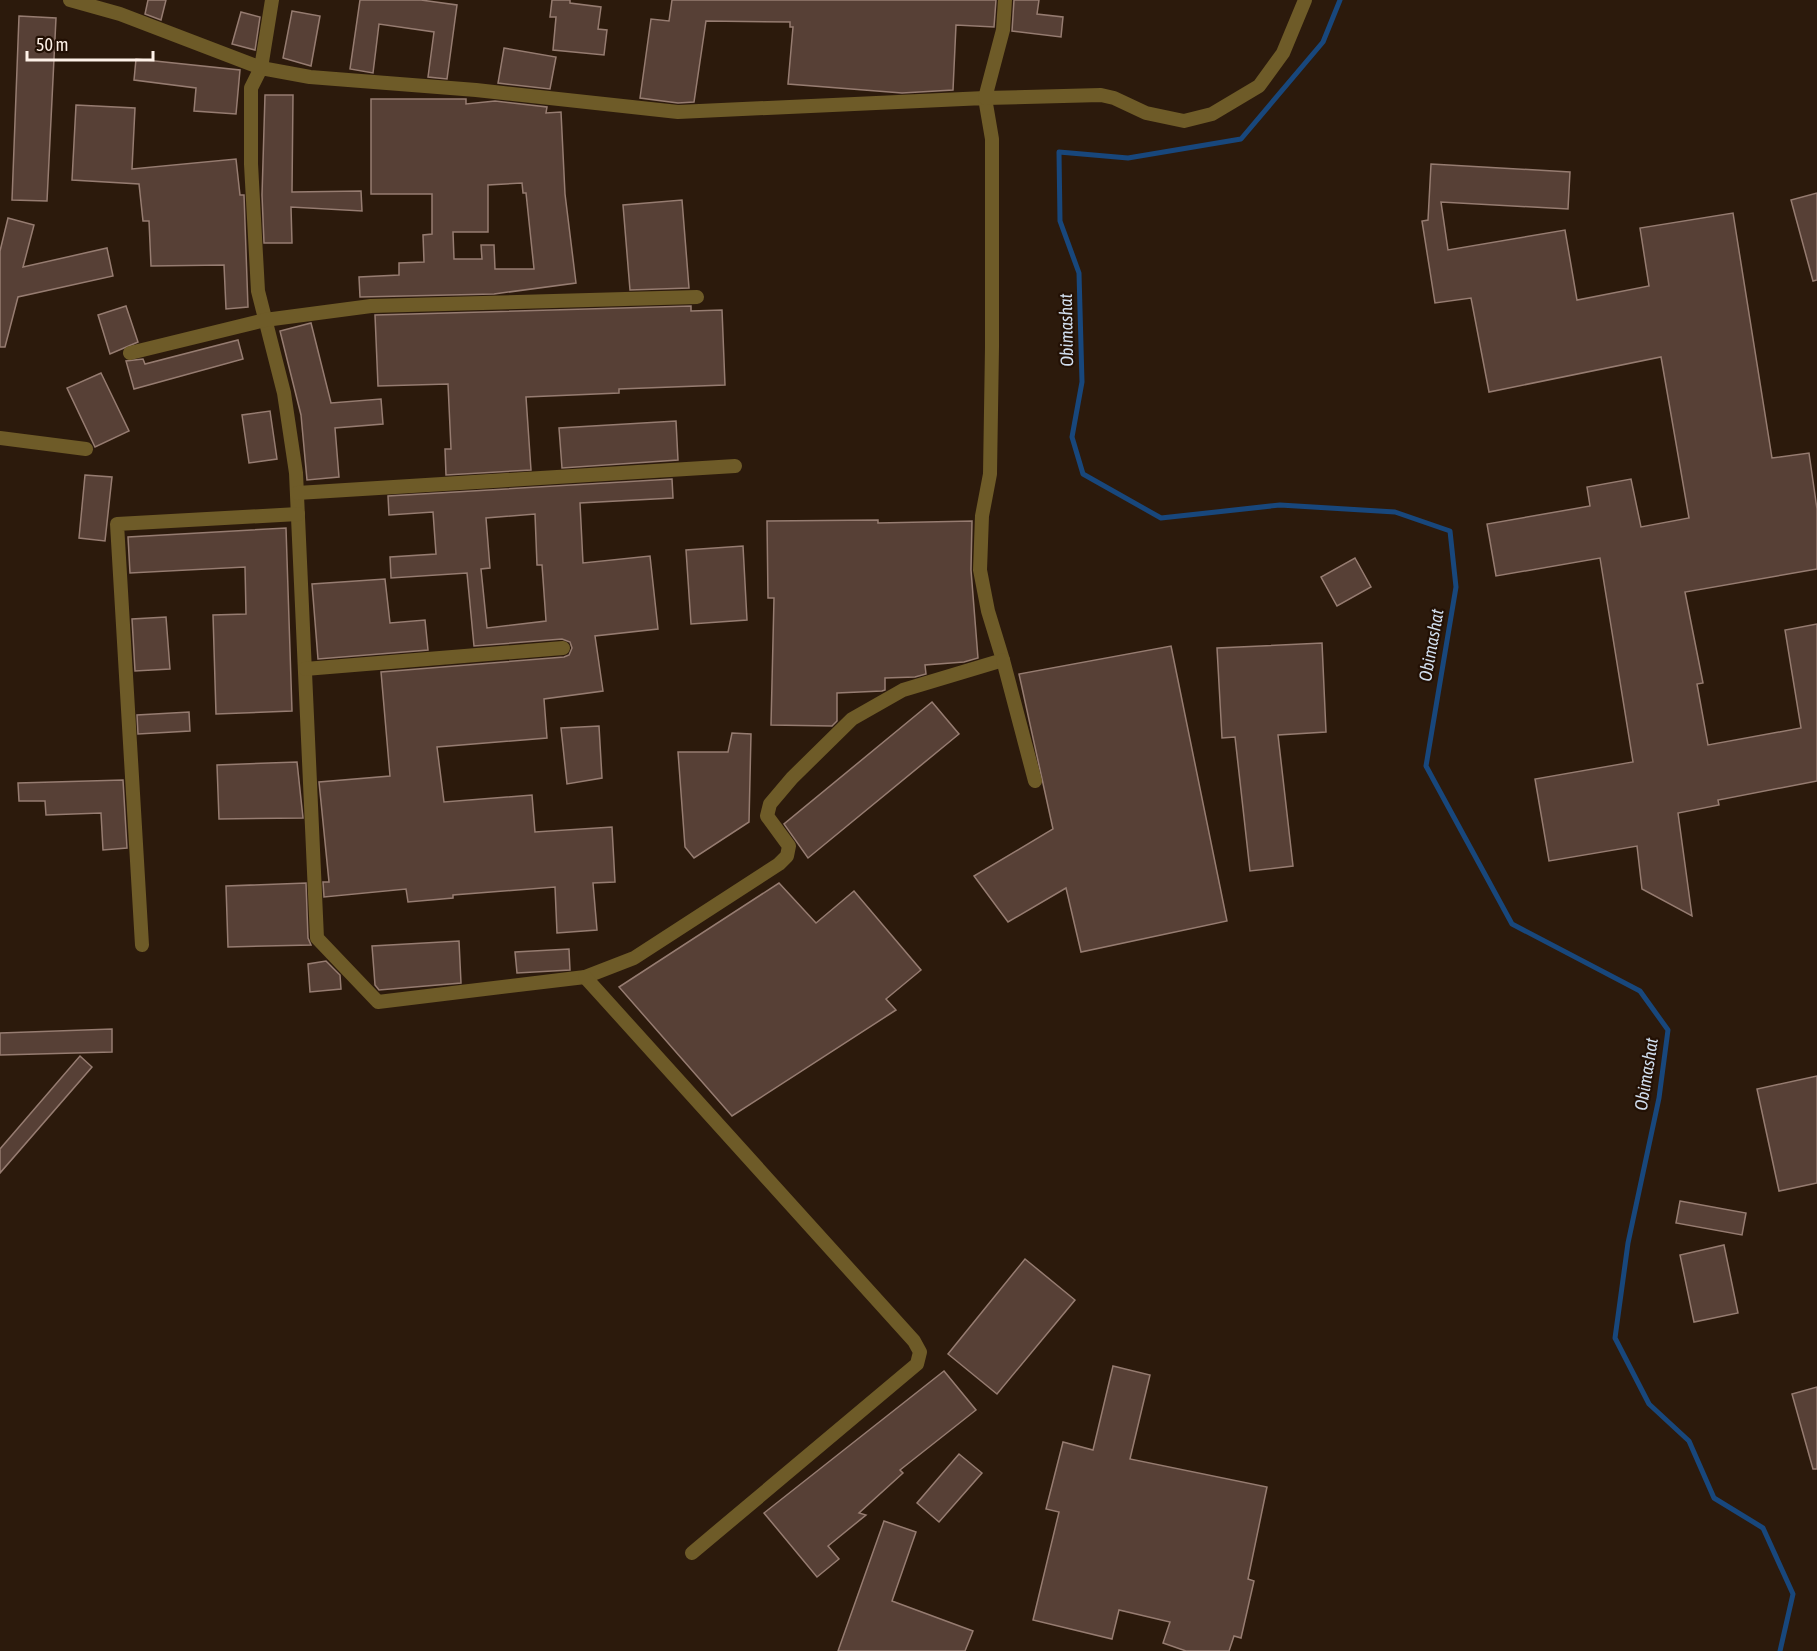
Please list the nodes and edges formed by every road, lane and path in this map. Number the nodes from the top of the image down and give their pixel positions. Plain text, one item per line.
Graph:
1 (70, 0) edge
2 (272, 0) edge
3 (1005, 0) edge
4 (1305, 0) edge
5 (261, 68) junction
6 (985, 98) junction
7 (697, 297) dead end
8 (265, 320) junction
9 (130, 353) dead end
10 (0, 438) edge
11 (86, 449) dead end
12 (735, 466) dead end
13 (297, 493) junction
14 (298, 514) junction
15 (563, 648) dead end
16 (1003, 660) junction
17 (305, 669) junction
18 (1035, 781) dead end
19 (142, 945) dead end
20 (585, 977) junction
21 (692, 1553) dead end

1 - 5 street
2 - 5 street
3 - 6 street
4 - 6 street
5 - 6 street
5 - 8 street
6 - 16 street
7 - 8 street
8 - 9 street
8 - 13 street
10 - 11 street
12 - 13 street
13 - 14 street
14 - 17 street
14 - 19 street
15 - 17 street
16 - 18 street
16 - 20 street
17 - 20 street
20 - 21 street

